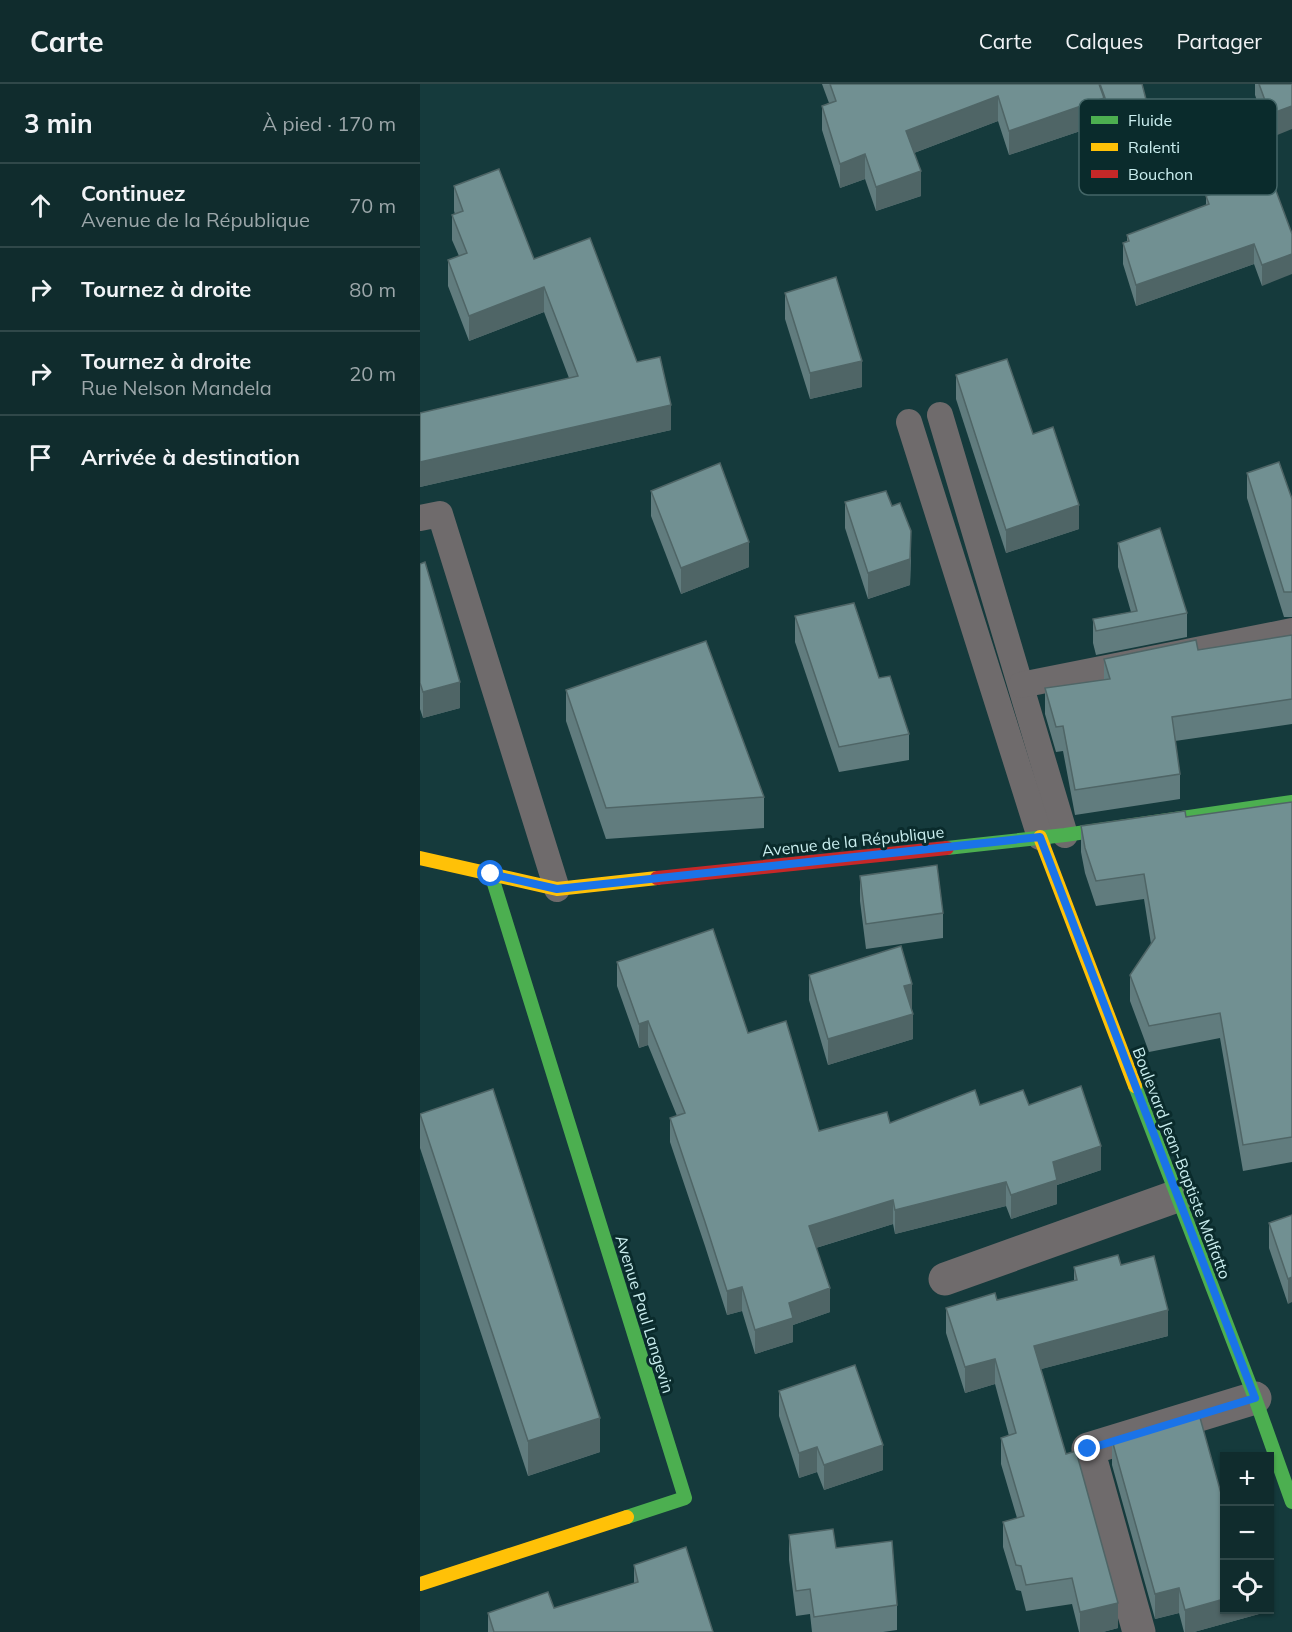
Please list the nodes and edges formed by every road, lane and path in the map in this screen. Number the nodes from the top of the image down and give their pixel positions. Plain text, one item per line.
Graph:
1 (940, 416) dead end
2 (909, 422) dead end
3 (420, 518) edge
4 (1292, 631) edge
5 (1021, 685) junction
6 (1292, 802) edge
7 (1065, 835) junction
8 (1040, 837) junction
9 (420, 858) edge
10 (491, 874) junction
11 (557, 889) junction
12 (1177, 1196) junction
13 (945, 1279) dead end
14 (1255, 1398) junction
15 (1292, 1502) edge
16 (420, 1584) edge
17 (1139, 1632) edge

1 - 5 lane
2 - 8 lane
3 - 11 lane
4 - 5 lane
5 - 7 lane
6 - 7 street, Avenue de la République
7 - 8 street, Avenue de la République
8 - 11 street, Avenue de la République
8 - 12 street, Boulevard Jean-Baptiste Malfatto
9 - 10 street, Avenue de la République
10 - 11 street, Avenue de la République
10 - 16 street, Avenue Paul Langevin
12 - 13 street
12 - 14 street, Boulevard Jean-Baptiste Malfatto
14 - 15 street, Boulevard Jean-Baptiste Malfatto
14 - 17 street

